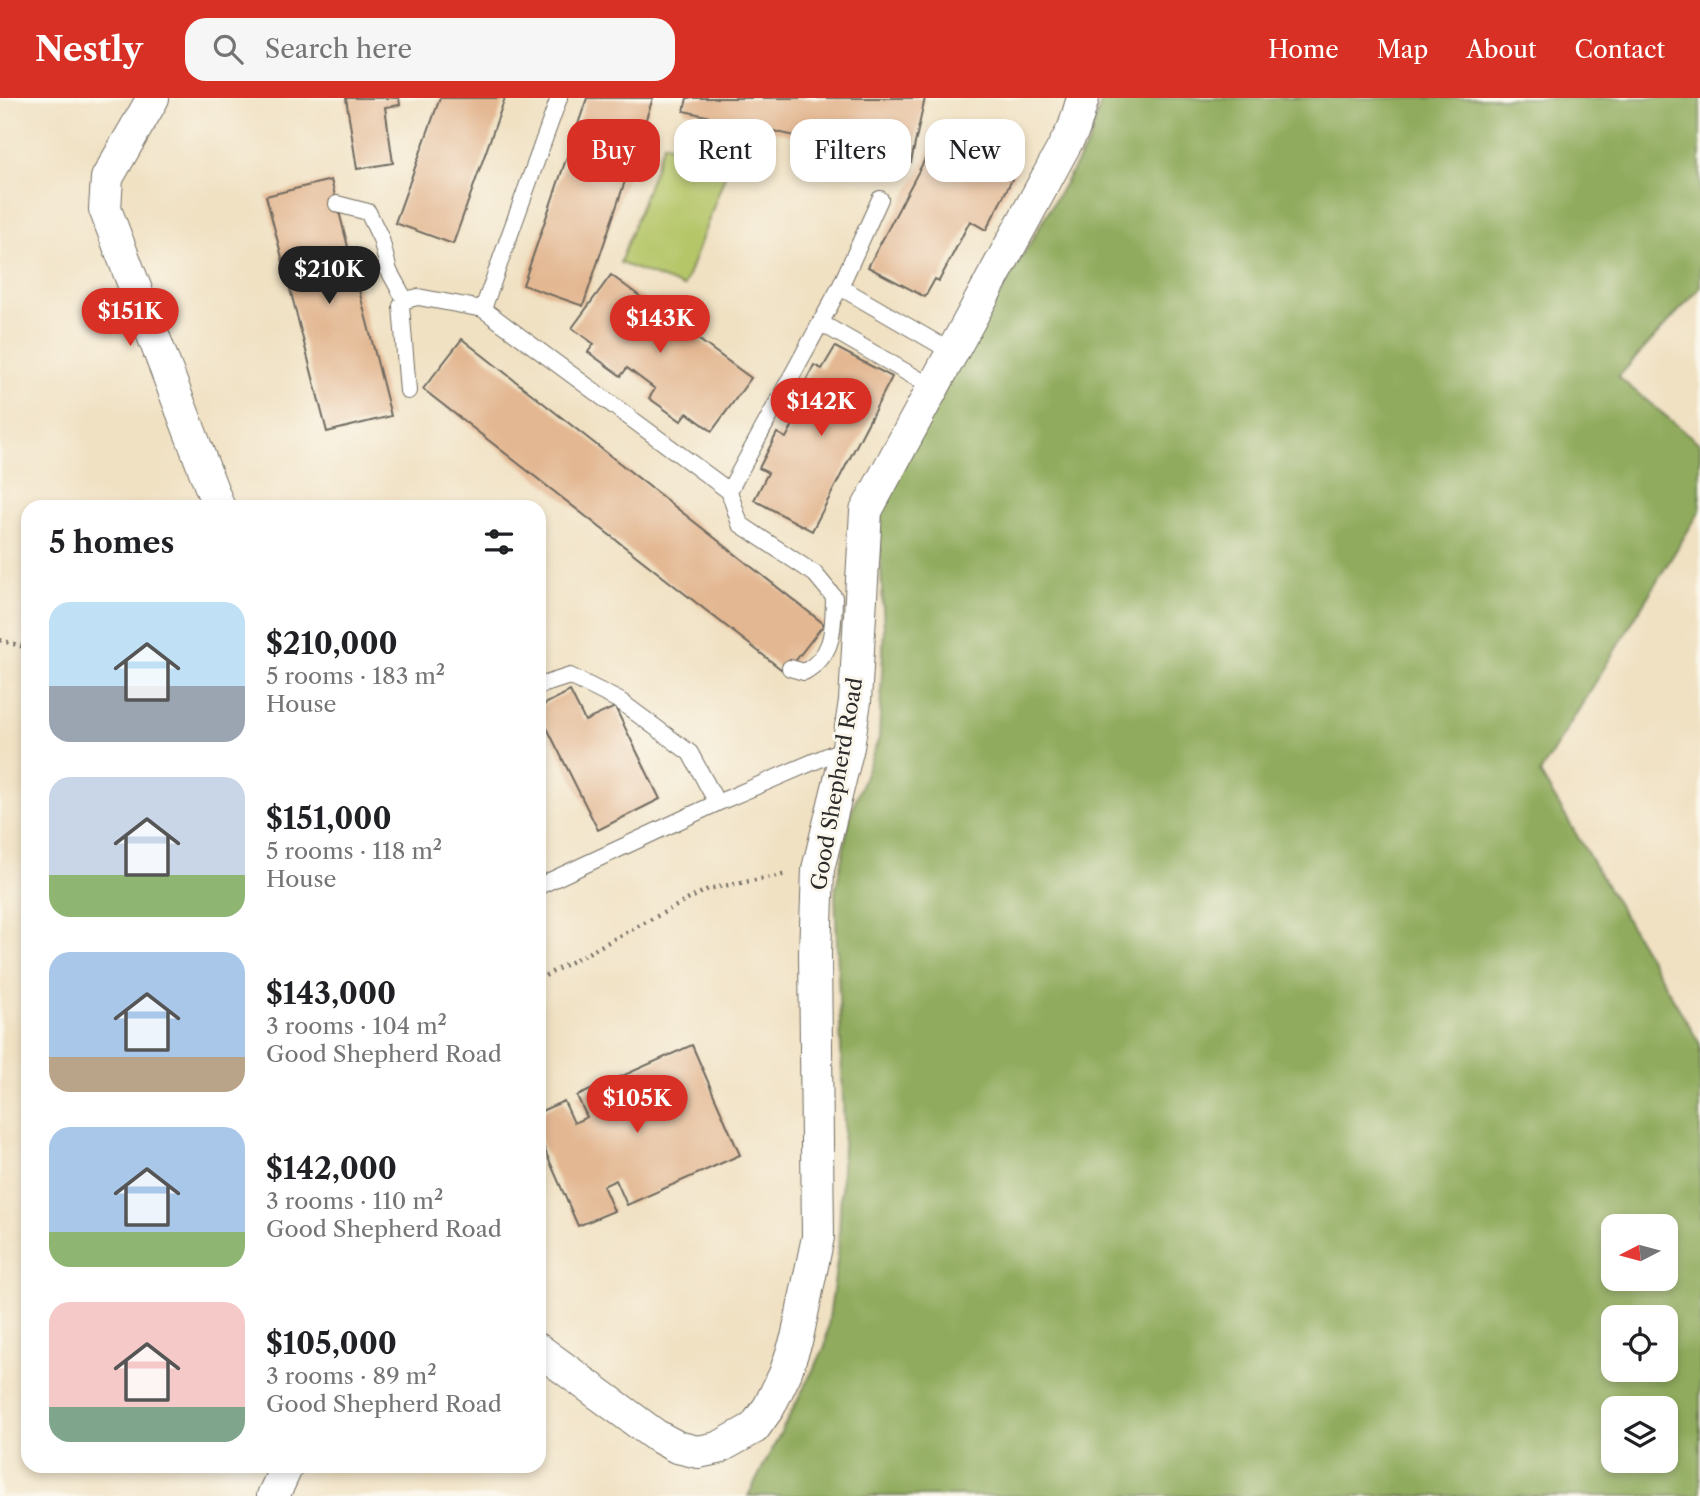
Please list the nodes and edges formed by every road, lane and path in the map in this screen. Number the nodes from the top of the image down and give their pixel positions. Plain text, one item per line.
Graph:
1 (153, 98) edge
2 (559, 98) edge
3 (1083, 98) edge
4 (880, 199) dead end
5 (337, 204) dead end
6 (840, 288) junction
7 (405, 300) junction
8 (484, 309) junction
9 (821, 323) junction
10 (952, 352) junction
11 (932, 387) junction
12 (408, 391) dead end
13 (729, 491) junction
14 (216, 500) edge
15 (0, 640) edge
16 (21, 646) edge
17 (790, 668) dead end
18 (546, 684) edge
19 (848, 747) junction
20 (717, 803) junction
21 (818, 869) junction
22 (546, 883) edge
23 (546, 975) edge
24 (546, 1355) edge
25 (284, 1473) edge
26 (273, 1496) edge

1 - 14 street
2 - 8 lane
3 - 10 street, Good Shepherd Road
4 - 6 lane
5 - 7 lane
6 - 9 lane
6 - 10 lane
7 - 8 lane
7 - 12 lane
8 - 13 lane
9 - 11 lane
9 - 13 lane
10 - 11 street, Good Shepherd Road
11 - 19 street, Good Shepherd Road
13 - 17 lane
15 - 16 path
18 - 20 lane
19 - 20 lane
19 - 21 street, Good Shepherd Road
20 - 22 lane
21 - 23 path
21 - 24 street, Good Shepherd Road
25 - 26 street

